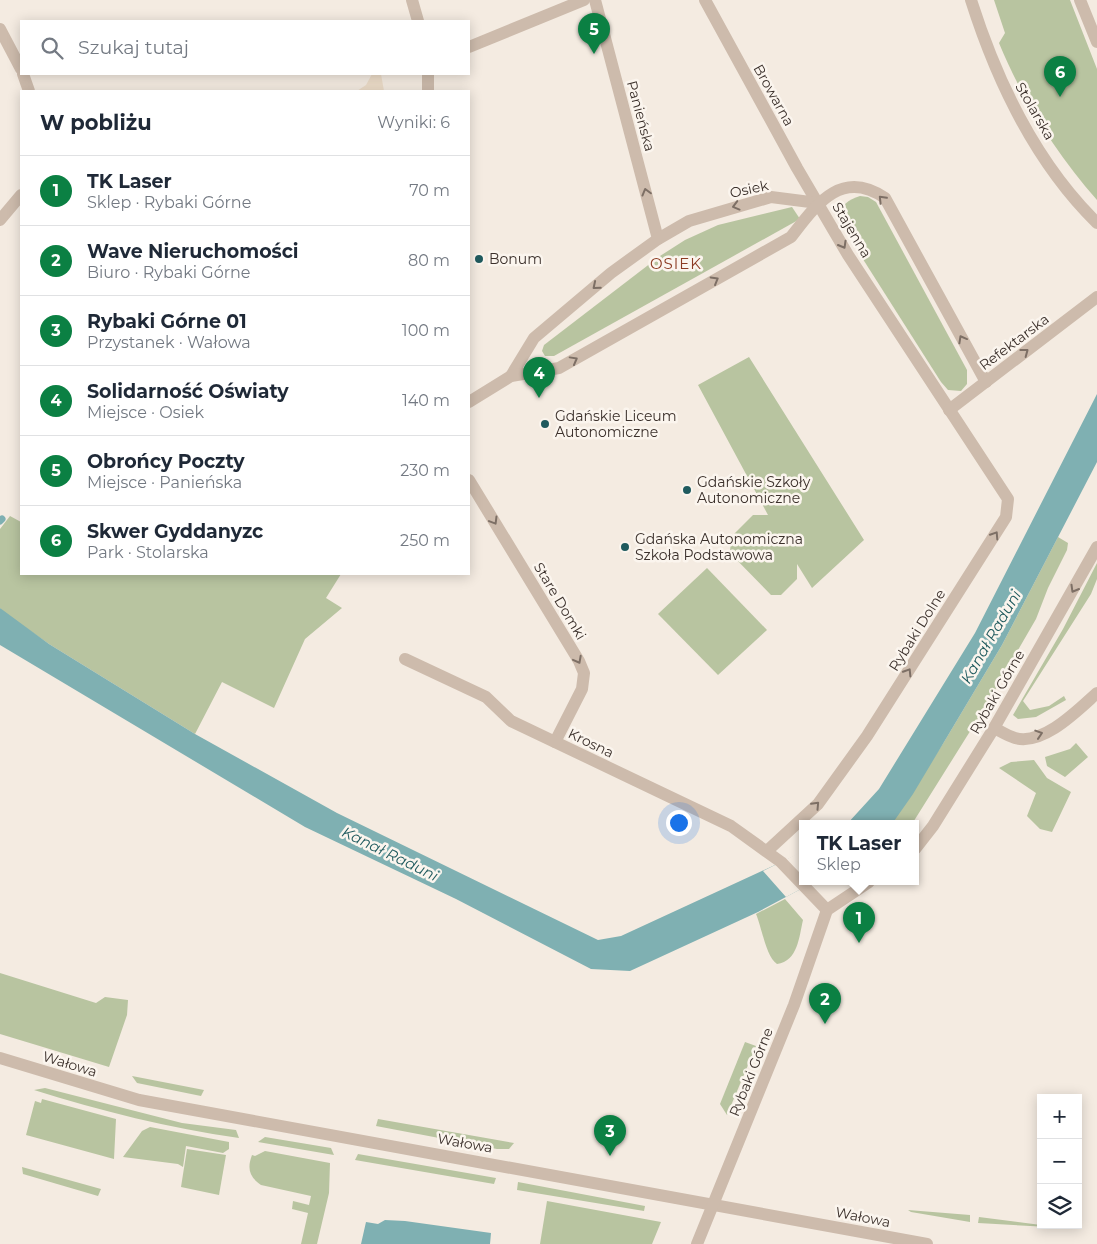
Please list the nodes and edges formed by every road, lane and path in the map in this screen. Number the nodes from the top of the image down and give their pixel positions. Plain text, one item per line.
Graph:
1 (412, 0) edge
2 (584, 0) edge
3 (595, 0) edge
4 (705, 0) edge
5 (971, 0) edge
6 (1080, 0) edge
7 (418, 20) edge
8 (0, 29) edge
9 (1097, 42) edge
10 (470, 47) edge
11 (20, 67) edge
12 (23, 75) edge
13 (428, 75) edge
14 (29, 90) edge
15 (428, 90) edge
16 (20, 196) edge
17 (818, 203) junction
18 (0, 220) edge
19 (1097, 223) edge
20 (658, 239) junction
21 (1097, 297) edge
22 (511, 376) junction
23 (986, 382) junction
24 (470, 401) edge
25 (949, 410) junction
26 (470, 482) edge
27 (1097, 546) edge
28 (405, 659) dead end
29 (1097, 693) edge
30 (994, 728) junction
31 (555, 742) junction
32 (801, 820) edge
33 (799, 822) edge
34 (919, 844) edge
35 (768, 851) junction
36 (799, 881) edge
37 (803, 885) edge
38 (864, 885) edge
39 (827, 910) junction
40 (0, 1058) edge
41 (714, 1204) junction
42 (869, 1239) edge
43 (697, 1244) edge
44 (927, 1244) edge

1 - 7 street
2 - 10 street
20 -> 3 street, Panieńska
4 - 17 street, Browarna
5 - 19 street, Stolarska
6 - 9 street
8 - 11 street
12 - 14 street
13 - 15 street
16 - 18 street
17 -> 20 street, Osiek
22 -> 17 street, Osiek
23 -> 17 street, Stajenna
17 -> 25 street, Stajenna
20 -> 22 street, Osiek
23 -> 21 street, Refektarska
22 - 24 street, Osiek
23 - 25 street, Refektarska
32 -> 25 street, Rybaki Dolne
26 -> 31 street, Stare Domki
27 -> 30 street, Rybaki Górne
28 - 31 street, Krosna
30 -> 29 street
30 - 34 street, Rybaki Górne
31 - 35 street, Krosna
35 -> 33 street, Rybaki Dolne
35 - 36 street
37 - 39 street
38 - 39 street
39 - 41 street, Rybaki Górne
40 - 41 street, Wałowa
41 - 42 street, Wałowa
41 - 43 street, Rybaki Górne
42 - 44 street, Wałowa

